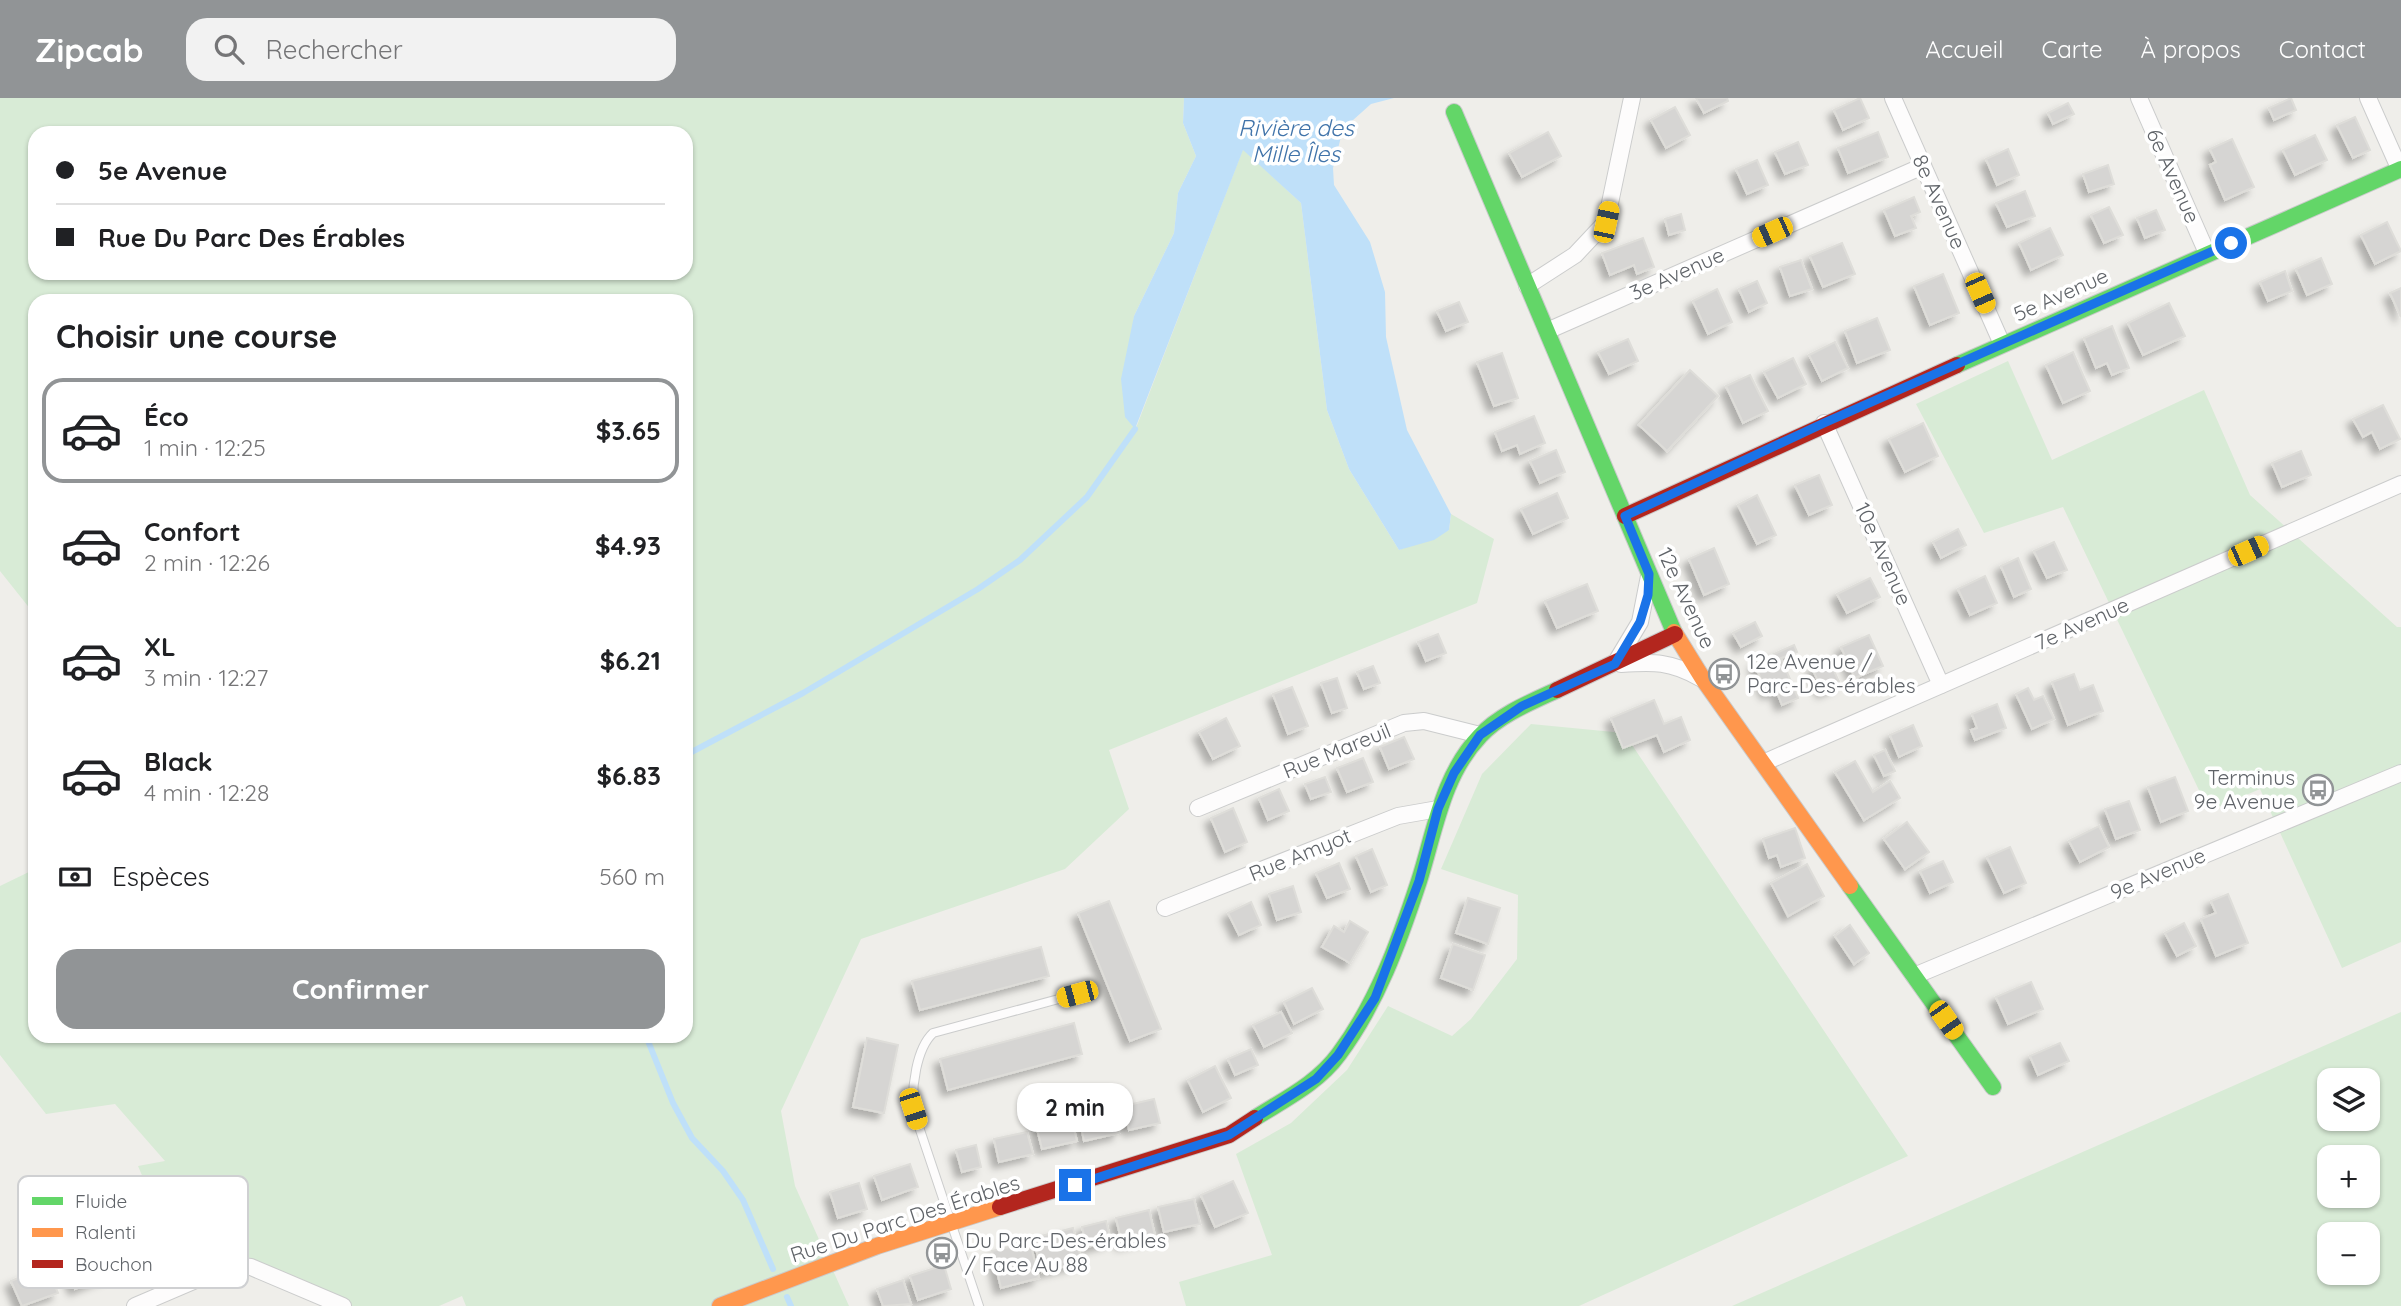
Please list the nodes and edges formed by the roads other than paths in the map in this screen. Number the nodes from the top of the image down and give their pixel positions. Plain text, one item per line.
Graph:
1 (1632, 98) edge
2 (1893, 98) edge
3 (2139, 98) edge
4 (2368, 98) edge
5 (1454, 112) dead end
6 (1923, 166) junction
7 (2401, 170) edge
8 (2207, 253) junction
9 (1527, 286) junction
10 (1547, 331) junction
11 (2002, 344) junction
12 (1824, 423) junction
13 (2401, 484) edge
14 (1625, 516) junction
15 (1649, 574) junction
16 (1675, 634) junction
17 (1615, 664) junction
18 (1703, 679) junction
19 (1941, 685) junction
20 (1480, 735) junction
21 (1763, 763) junction
22 (2401, 773) edge
23 (1198, 808) dead end
24 (1438, 809) junction
25 (1165, 908) dead end
26 (1914, 976) junction
27 (1077, 994) dead end
28 (1993, 1087) dead end
29 (950, 1224) junction
30 (248, 1267) edge
31 (177, 1288) edge
32 (135, 1306) edge
33 (343, 1306) edge
34 (720, 1306) edge
35 (979, 1306) edge

1 - 9 street
2 - 6 street, 8e Avenue
3 - 8 street, 6e Avenue
4 - 7 street
5 - 9 street, 12e Avenue
6 - 10 street, 3e Avenue
6 - 11 street, 8e Avenue
7 - 8 street, 5e Avenue
8 - 11 street, 5e Avenue
9 - 10 street, 12e Avenue
10 - 14 street, 12e Avenue
11 - 12 street, 5e Avenue
12 - 14 street, 5e Avenue
12 - 19 street, 10e Avenue
13 - 19 street, 7e Avenue
14 - 15 street, 12e Avenue
15 - 16 street, 12e Avenue
15 - 17 street
16 - 17 street, Rue Du Parc Des Érables
16 - 18 street, 12e Avenue
17 - 18 street
17 - 20 street, Rue Du Parc Des Érables
18 - 21 street, 12e Avenue
19 - 21 street, 7e Avenue
20 - 23 street, Rue Mareuil
20 - 24 street, Rue Du Parc Des Érables
21 - 26 street, 12e Avenue
22 - 26 street, 9e Avenue
24 - 25 street, Rue Amyot
24 - 29 street, Rue Du Parc Des Érables
26 - 28 street, 12e Avenue
27 - 29 lane
29 - 34 street, Rue Du Parc Des Érables
29 - 35 lane
30 - 33 street
31 - 32 street

